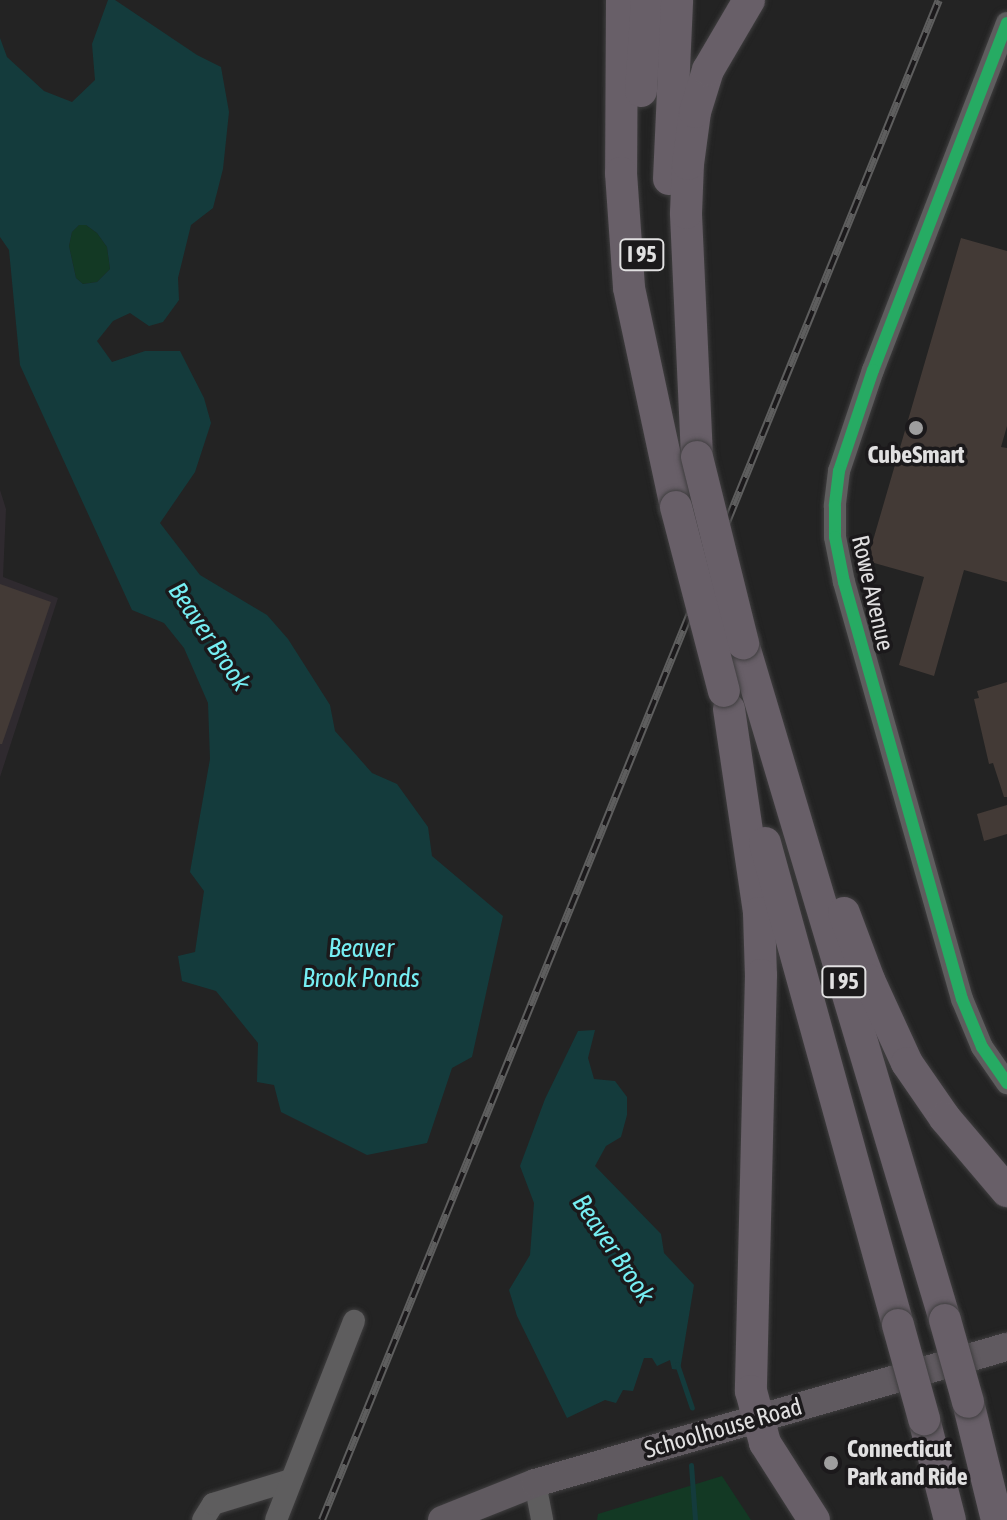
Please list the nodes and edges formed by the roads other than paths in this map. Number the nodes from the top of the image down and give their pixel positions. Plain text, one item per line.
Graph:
1 (622, 0) edge
2 (647, 0) edge
3 (677, 0) edge
4 (749, 0) edge
5 (1007, 23) edge
6 (697, 457) junction
7 (676, 507) junction
8 (726, 700) junction
9 (762, 706) junction
10 (1007, 1083) edge
11 (1007, 1191) edge
12 (354, 1321) dead end
13 (1007, 1347) edge
14 (756, 1419) junction
15 (291, 1480) junction
16 (535, 1483) junction
17 (203, 1520) edge
18 (276, 1520) edge
19 (442, 1520) edge
20 (542, 1520) edge
21 (814, 1520) edge
22 (950, 1520) edge
23 (997, 1520) edge

1 - 7 highway
2 - 7 highway, I 95
3 - 6 highway, I 95
4 - 6 highway
5 - 10 street, Rowe Avenue
6 - 9 highway, I 95, bridge
7 - 8 highway, I 95, bridge
8 - 14 highway
8 - 22 highway, I 95, bridge
9 - 11 highway
9 - 23 highway, I 95, bridge
12 - 15 street
13 - 14 main road, Schoolhouse Road
14 - 16 main road, Schoolhouse Road
14 - 21 highway
15 - 17 street
15 - 18 street
16 - 19 main road, Schoolhouse Road
16 - 20 street

